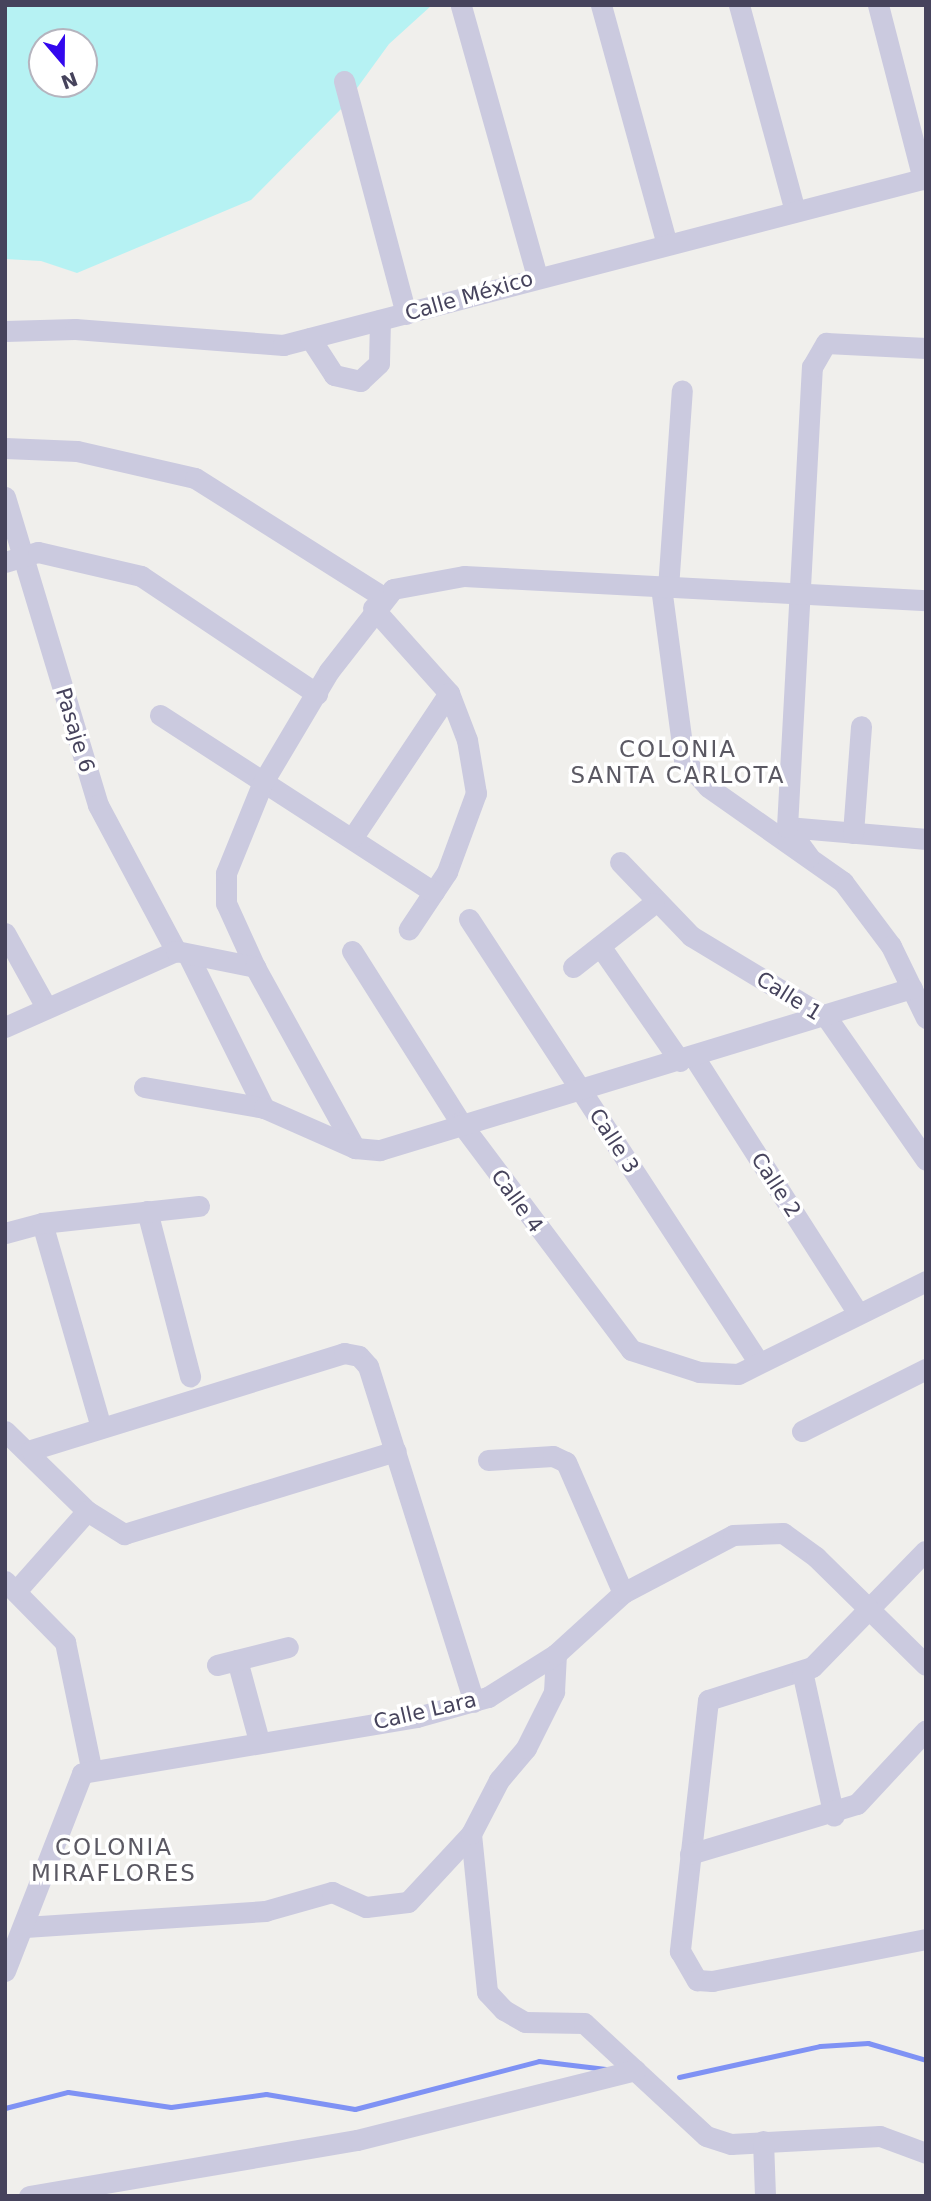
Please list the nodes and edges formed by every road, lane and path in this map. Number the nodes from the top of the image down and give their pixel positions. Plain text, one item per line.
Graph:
1 (600, 5) edge
2 (738, 5) edge
3 (878, 5) edge
4 (461, 6) edge
5 (344, 81) dead end
6 (924, 178) edge
7 (796, 211) junction
8 (666, 240) junction
9 (537, 277) junction
10 (406, 314) junction
11 (380, 320) junction
12 (5, 331) edge
13 (310, 338) junction
14 (926, 348) edge
15 (682, 390) dead end
16 (5, 449) edge
17 (5, 497) edge
18 (14, 559) edge
19 (665, 588) junction
20 (796, 595) junction
21 (926, 600) edge
22 (377, 602) junction
23 (449, 693) junction
24 (317, 694) junction
25 (160, 715) dead end
26 (862, 726) dead end
27 (263, 782) junction
28 (787, 827) junction
29 (853, 833) junction
30 (353, 837) junction
31 (926, 839) edge
32 (809, 857) junction
33 (620, 862) dead end
34 (433, 892) junction
35 (654, 903) junction
36 (469, 919) dead end
37 (409, 929) dead end
38 (5, 933) edge
39 (600, 946) junction
40 (352, 951) dead end
41 (182, 953) junction
42 (255, 967) junction
43 (573, 967) dead end
44 (912, 988) junction
45 (46, 1007) junction
46 (827, 1018) junction
47 (926, 1018) edge
48 (5, 1027) edge
49 (687, 1059) junction
50 (144, 1087) dead end
51 (579, 1089) junction
52 (264, 1108) junction
53 (460, 1122) junction
54 (355, 1148) junction
55 (926, 1160) edge
56 (199, 1206) dead end
57 (147, 1211) junction
58 (42, 1223) junction
59 (5, 1233) edge
60 (926, 1281) edge
61 (858, 1313) junction
62 (759, 1363) junction
63 (926, 1369) edge
64 (190, 1376) dead end
65 (101, 1427) junction
66 (5, 1431) edge
67 (802, 1431) dead end
68 (31, 1450) junction
69 (396, 1451) junction
70 (488, 1460) dead end
71 (87, 1511) junction
72 (925, 1551) edge
73 (11, 1586) edge
74 (623, 1593) junction
75 (869, 1611) junction
76 (288, 1647) dead end
77 (556, 1654) junction
78 (926, 1665) edge
79 (802, 1671) junction
80 (474, 1702) junction
81 (926, 1730) edge
82 (259, 1741) junction
83 (92, 1768) junction
84 (835, 1816) junction
85 (471, 1834) junction
86 (690, 1854) junction
87 (25, 1927) junction
88 (926, 1939) edge
89 (5, 1971) edge
90 (635, 2070) junction
91 (763, 2141) junction
92 (926, 2153) edge
93 (29, 2196) edge
94 (765, 2196) edge

1 - 8 street
2 - 7 street
3 - 6 street
4 - 9 street
5 - 10 street
6 - 7 street, Calle México
7 - 8 street, Calle México
8 - 9 street, Calle México
9 - 10 street, Calle México
10 - 11 street, Calle México
11 - 13 street, Calle México
11 - 13 street
12 - 13 street, Calle México
14 - 20 street
15 - 19 street
16 - 22 street
17 - 18 street, Pasaje 6
18 - 24 street
18 - 41 street, Pasaje 6
19 - 20 street
19 - 22 street
19 - 32 street
20 - 21 street
20 - 28 street
22 - 23 street
22 - 24 street
23 - 30 street
23 - 34 street
24 - 27 street
25 - 27 street
26 - 29 street
27 - 30 street
27 - 42 street
28 - 29 street
28 - 32 street
29 - 31 street
30 - 34 street
32 - 44 street
33 - 35 street, Calle 1
34 - 37 street
35 - 39 street
35 - 46 street, Calle 1
36 - 51 street, Calle 3
38 - 45 street
39 - 43 street
39 - 49 street, Calle 2
40 - 53 street, Calle 4
41 - 42 street
41 - 45 street
41 - 52 street, Pasaje 6
42 - 54 street
44 - 46 street
44 - 47 street
45 - 48 street
46 - 49 street
46 - 55 street, Calle 1
49 - 51 street
49 - 61 street, Calle 2
50 - 52 street
51 - 53 street
51 - 62 street, Calle 3
52 - 54 street
53 - 54 street
53 - 62 street, Calle 4
56 - 57 street
57 - 58 street
57 - 64 street
58 - 59 street
58 - 65 street
60 - 61 street
61 - 62 street
63 - 67 street
65 - 68 street
65 - 69 street
66 - 68 street
68 - 71 street
69 - 71 street
69 - 80 street
70 - 74 street
71 - 73 street
72 - 75 street
73 - 83 street
74 - 75 street, Calle Lara
74 - 77 street, Calle Lara
75 - 78 street, Calle Lara
75 - 79 street
76 - 82 street
77 - 80 street, Calle Lara
77 - 85 street
79 - 84 street
79 - 86 street
80 - 82 street, Calle Lara
81 - 84 street
82 - 83 street, Calle Lara
83 - 87 street
84 - 86 street
85 - 87 street
85 - 90 street
86 - 88 street
87 - 89 street
90 - 91 street
90 - 93 street
91 - 92 street
91 - 94 street

